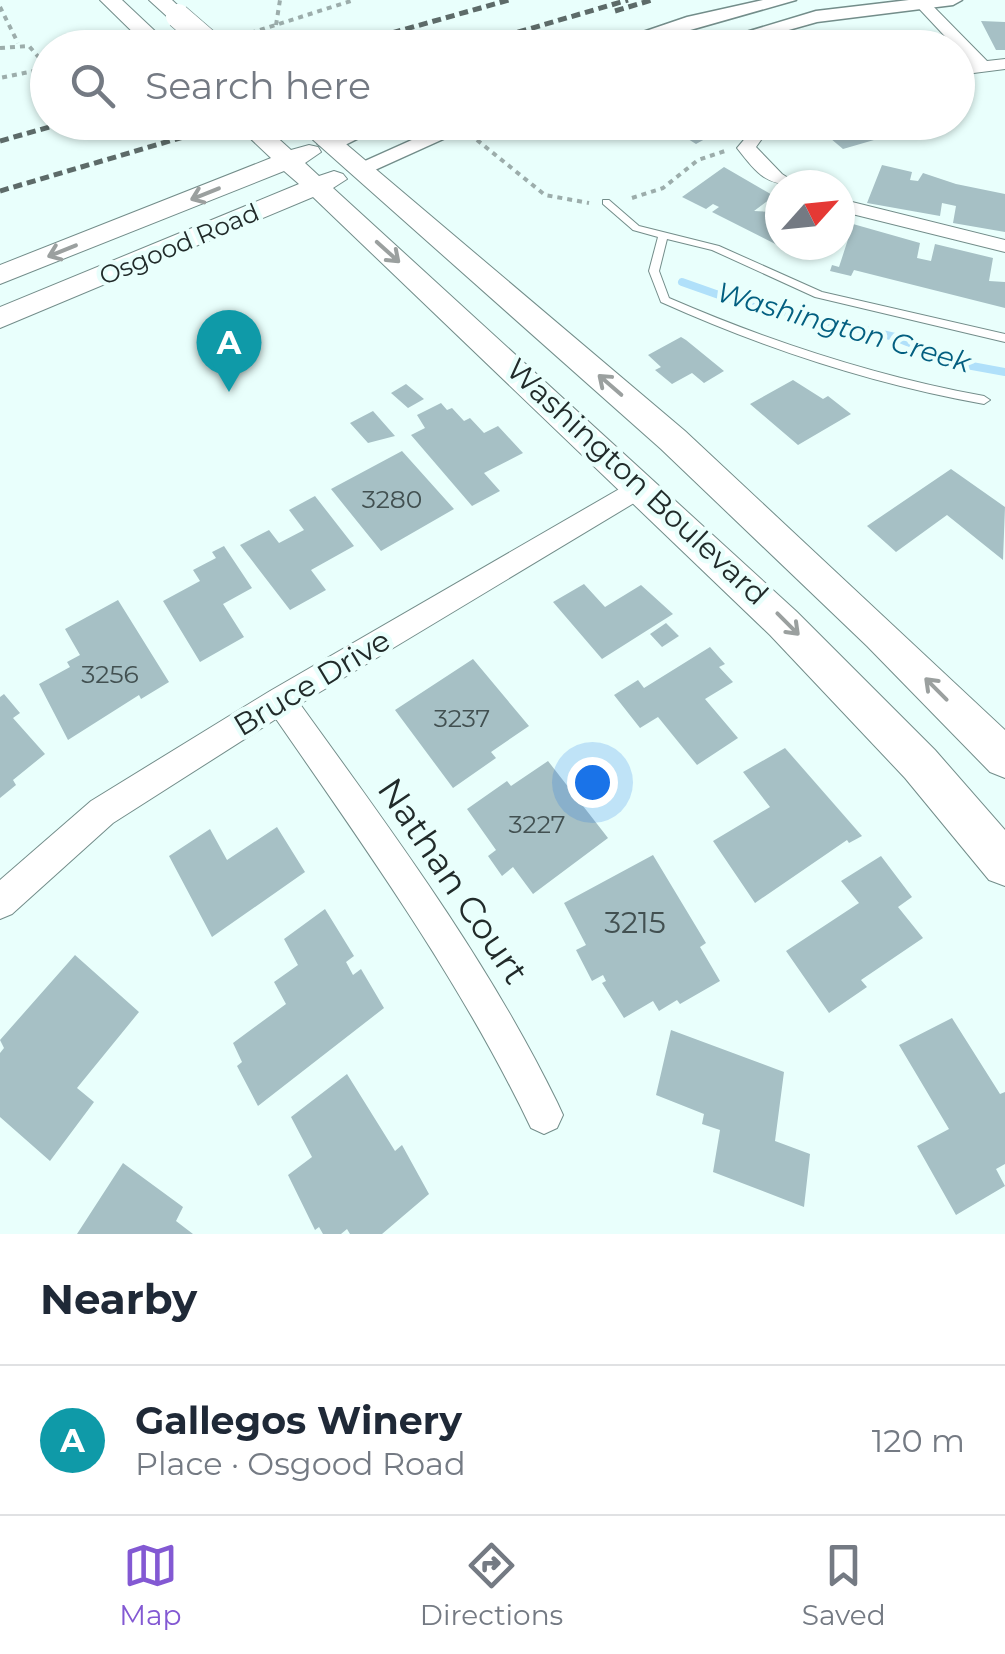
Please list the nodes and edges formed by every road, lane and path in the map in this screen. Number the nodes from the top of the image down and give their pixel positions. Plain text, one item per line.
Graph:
1 (110, 0) edge
2 (159, 0) edge
3 (280, 0) edge
4 (354, 0) edge
5 (786, 0) edge
6 (954, 0) edge
7 (920, 1) edge
8 (0, 7) edge
9 (276, 25) junction
10 (142, 30) edge
11 (200, 30) edge
12 (262, 30) edge
13 (662, 30) edge
14 (762, 30) edge
15 (947, 30) edge
16 (18, 43) junction
17 (30, 46) edge
18 (0, 48) edge
19 (975, 60) edge
20 (1005, 64) edge
21 (981, 66) junction
22 (975, 67) edge
23 (30, 72) edge
24 (0, 78) edge
25 (265, 140) edge
26 (325, 140) edge
27 (338, 140) edge
28 (428, 140) edge
29 (484, 140) edge
30 (752, 140) edge
31 (329, 144) junction
32 (746, 148) junction
33 (288, 160) junction
34 (358, 169) junction
35 (768, 170) edge
36 (316, 186) junction
37 (606, 202) junction
38 (855, 210) edge
39 (663, 235) junction
40 (1005, 246) edge
41 (0, 276) edge
42 (0, 318) edge
43 (1005, 338) edge
44 (984, 400) dead end
45 (640, 486) junction
46 (280, 700) junction
47 (1005, 758) edge
48 (1005, 864) edge
49 (0, 902) edge
50 (544, 1115) dead end

1 - 10 main road
2 - 11 main road, bridge
3 - 9 path
4 - 9 path
5 - 13 street
6 - 7 street
7 - 14 street
7 - 15 street
8 - 16 path
9 - 12 path
16 - 17 path
16 - 18 path
19 - 21 street
20 - 21 street
21 - 22 street
23 - 24 path
25 - 33 main road, Washington Boulevard
26 - 31 main road, Washington Boulevard
27 - 31 street
28 - 34 street
29 - 37 path
30 - 32 street
31 - 33 main road, Osgood Road
31 - 34 main road, Washington Boulevard
32 - 35 street
32 - 37 path
33 - 36 main road, Washington Boulevard
33 -> 41 main road, Osgood Road
34 - 36 main road, Osgood Road
47 -> 34 main road, Washington Boulevard
36 - 42 main road, Osgood Road
36 -> 45 main road, Washington Boulevard
37 - 39 lane
38 - 40 street
39 - 43 lane
39 - 44 lane
45 - 46 street, Bruce Drive
45 -> 48 main road, Washington Boulevard
46 - 49 street, Bruce Drive
46 - 50 street, Nathan Court

